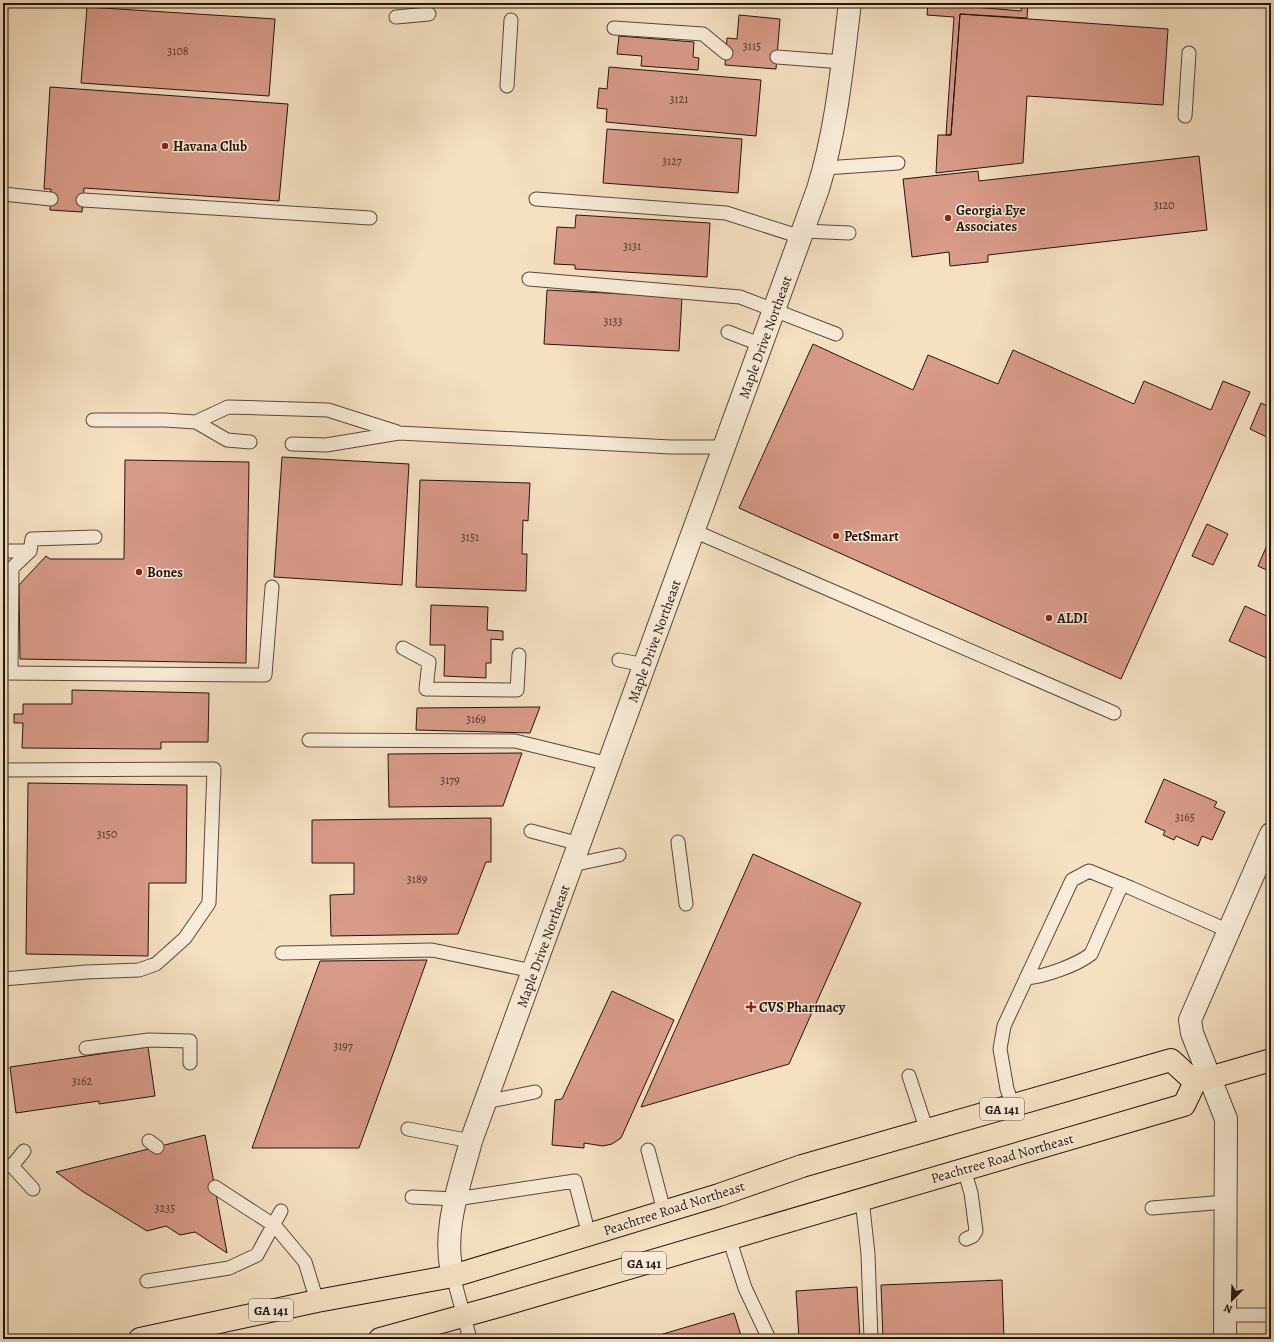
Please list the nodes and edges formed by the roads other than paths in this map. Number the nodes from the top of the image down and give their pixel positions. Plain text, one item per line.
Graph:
1 (850, 3) edge
2 (429, 14) dead end
3 (396, 17) dead end
4 (511, 20) dead end
5 (614, 28) dead end
6 (726, 53) dead end
7 (1189, 53) dead end
8 (777, 57) dead end
9 (843, 62) junction
10 (507, 86) dead end
11 (1185, 116) dead end
12 (898, 163) dead end
13 (824, 168) junction
14 (3, 194) edge
15 (51, 199) dead end
16 (536, 199) dead end
17 (83, 200) dead end
18 (370, 218) dead end
19 (849, 233) dead end
20 (802, 234) junction
21 (529, 279) dead end
22 (774, 311) junction
23 (728, 332) dead end
24 (836, 334) dead end
25 (762, 345) junction
26 (93, 420) dead end
27 (196, 422) junction
28 (399, 433) junction
29 (250, 442) dead end
30 (292, 444) dead end
31 (724, 447) junction
32 (694, 532) junction
33 (95, 537) dead end
34 (3, 551) edge
35 (30, 551) junction
36 (272, 587) dead end
37 (403, 648) dead end
38 (519, 655) dead end
39 (619, 660) dead end
40 (645, 665) junction
41 (7, 672) edge
42 (1114, 713) dead end
43 (309, 740) dead end
44 (609, 764) junction
45 (3, 770) edge
46 (531, 831) dead end
47 (1271, 834) edge
48 (678, 842) dead end
49 (580, 844) junction
50 (619, 855) dead end
51 (572, 865) junction
52 (1122, 884) junction
53 (686, 904) dead end
54 (1229, 931) junction
55 (282, 954) dead end
56 (533, 971) junction
57 (1026, 978) junction
58 (3, 980) edge
59 (86, 1048) dead end
60 (1271, 1060) edge
61 (190, 1063) dead end
62 (909, 1076) dead end
63 (1203, 1080) junction
64 (535, 1092) dead end
65 (485, 1102) junction
66 (1013, 1106) junction
67 (408, 1129) dead end
68 (927, 1131) junction
69 (471, 1141) junction
70 (648, 1150) dead end
71 (24, 1151) dead end
72 (7, 1166) edge
73 (964, 1169) junction
74 (215, 1187) dead end
75 (33, 1189) dead end
76 (412, 1197) dead end
77 (456, 1199) junction
78 (862, 1199) junction
79 (1226, 1202) junction
80 (1152, 1208) dead end
81 (281, 1211) dead end
82 (664, 1211) junction
83 (275, 1226) junction
84 (589, 1235) junction
85 (729, 1238) junction
86 (966, 1239) dead end
87 (453, 1276) junction
88 (147, 1281) dead end
89 (316, 1300) junction
90 (1225, 1315) junction
91 (1271, 1315) edge
92 (464, 1316) junction
93 (140, 1339) edge
94 (380, 1339) edge
95 (470, 1339) edge
96 (769, 1339) edge
97 (871, 1339) edge
98 (1225, 1339) edge

1 - 9 street, Maple Drive Northeast
2 - 3 lane
4 - 10 lane
5 - 6 lane
7 - 11 lane
8 - 9 lane
9 - 13 street, Maple Drive Northeast
12 - 13 lane
13 - 20 street, Maple Drive Northeast
14 - 15 lane
16 - 20 lane
17 - 18 lane
19 - 20 lane
20 - 22 street, Maple Drive Northeast
21 - 22 lane
22 - 24 lane
22 - 25 street, Maple Drive Northeast
23 - 25 lane
25 - 31 street, Maple Drive Northeast
26 - 27 lane
27 - 28 lane
27 - 29 lane
28 - 30 lane
28 - 31 lane
31 - 32 street, Maple Drive Northeast
32 - 40 street, Maple Drive Northeast
32 - 42 lane
33 - 35 lane
34 - 35 lane
35 - 41 lane
36 - 41 lane
37 - 38 lane
39 - 40 lane
40 - 44 street, Maple Drive Northeast
43 - 44 lane
44 - 49 street, Maple Drive Northeast
45 - 58 lane
46 - 49 lane
47 - 54 street
48 - 53 lane
49 - 51 street, Maple Drive Northeast
50 - 51 lane
51 - 56 street, Maple Drive Northeast
52 - 54 lane
52 - 57 lane
52 - 57 lane
54 - 63 street
55 - 56 lane
56 - 65 street, Maple Drive Northeast
57 - 66 lane
59 - 61 lane
60 - 63 highway
62 - 68 lane
63 - 66 highway, Peachtree Road Northeast / GA 141
63 - 73 highway, Peachtree Road Northeast / GA 141
63 - 79 street
64 - 65 lane
65 - 69 street, Maple Drive Northeast
66 - 68 highway, Peachtree Road Northeast / GA 141
67 - 69 lane
68 - 82 highway, Peachtree Road Northeast / GA 141
69 - 77 street, Maple Drive Northeast
70 - 82 lane
71 - 72 lane
72 - 75 lane
73 - 78 highway, Peachtree Road Northeast / GA 141
73 - 86 lane
74 - 83 lane
76 - 77 lane
77 - 84 lane
77 - 87 street, Maple Drive Northeast
78 - 85 highway, Peachtree Road Northeast / GA 141
78 - 97 lane
79 - 80 lane
79 - 90 street
81 - 83 lane
82 - 84 highway, Peachtree Road Northeast / GA 141
83 - 88 lane
83 - 89 lane
84 - 87 highway, Peachtree Road Northeast / GA 141
85 - 92 highway, Peachtree Road Northeast / GA 141
85 - 96 lane
87 - 89 highway, Peachtree Road Northeast / GA 141
87 - 92 lane
89 - 93 highway, Peachtree Road Northeast / GA 141
90 - 91 lane
90 - 98 street
92 - 94 highway, Peachtree Road Northeast / GA 141
92 - 95 lane

